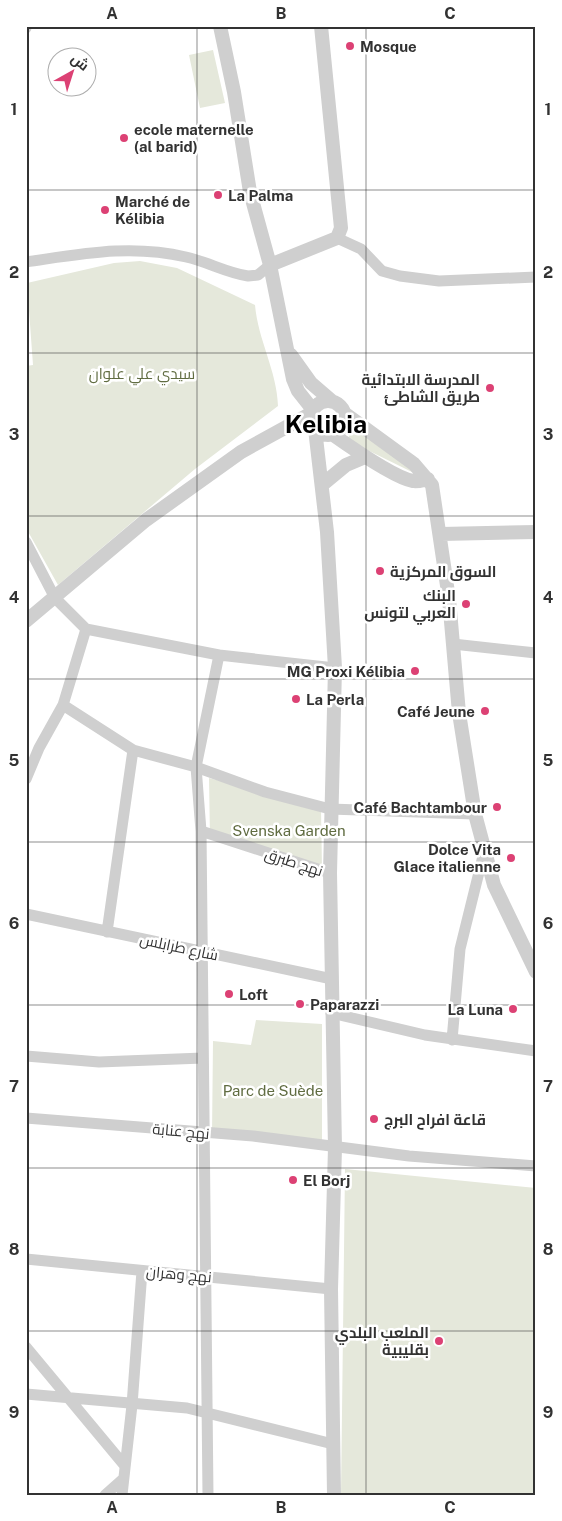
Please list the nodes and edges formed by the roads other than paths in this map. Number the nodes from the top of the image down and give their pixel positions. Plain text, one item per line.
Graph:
1 (220, 26) edge
2 (321, 26) edge
3 (338, 238) junction
4 (26, 262) edge
5 (270, 265) junction
6 (536, 277) edge
7 (286, 346) junction
8 (333, 402) junction
9 (344, 413) junction
10 (314, 420) junction
11 (332, 434) junction
12 (365, 457) junction
13 (428, 479) junction
14 (322, 484) junction
15 (536, 532) edge
16 (441, 534) junction
17 (26, 542) edge
18 (55, 598) junction
19 (26, 621) edge
20 (86, 629) junction
21 (453, 644) junction
22 (536, 653) edge
23 (219, 655) junction
24 (335, 668) junction
25 (63, 705) junction
26 (133, 750) junction
27 (196, 767) junction
28 (26, 779) edge
29 (330, 809) junction
30 (475, 814) junction
31 (201, 831) junction
32 (484, 852) junction
33 (330, 873) junction
34 (26, 914) edge
35 (107, 932) junction
36 (202, 952) junction
37 (536, 972) edge
38 (332, 979) junction
39 (332, 1013) junction
40 (452, 1040) junction
41 (536, 1051) edge
42 (26, 1056) edge
43 (203, 1058) junction
44 (26, 1118) edge
45 (206, 1134) junction
46 (335, 1148) junction
47 (536, 1166) edge
48 (26, 1259) edge
49 (142, 1271) junction
50 (206, 1276) junction
51 (331, 1289) junction
52 (26, 1347) edge
53 (26, 1394) edge
54 (67, 1398) junction
55 (132, 1405) junction
56 (206, 1412) junction
57 (333, 1444) junction
58 (125, 1466) junction
59 (123, 1479) junction
60 (105, 1495) edge
61 (122, 1495) edge
62 (208, 1495) edge
63 (334, 1495) edge

1 - 5 street
2 - 3 street
3 - 5 street
3 - 6 street
4 - 5 street
5 - 7 street
7 - 8 street
7 - 10 street
8 - 9 street
8 - 10 street
9 - 11 street
9 - 13 street
10 - 11 street
10 - 14 street
10 - 18 street
11 - 12 street
12 - 13 street
12 - 14 street
13 - 16 street
14 - 24 street
15 - 16 street
16 - 21 street
17 - 18 street
18 - 19 street
18 - 20 street
20 - 23 street
20 - 25 street
21 - 22 street
21 - 30 street
23 - 24 street
23 - 27 street
24 - 29 street
25 - 26 street
25 - 28 street
26 - 27 street
26 - 35 street
27 - 29 street
27 - 31 street
29 - 30 street
29 - 33 street
30 - 32 street
31 - 33 street, نهج طبرق
31 - 36 street
32 - 37 street
32 - 40 street
33 - 38 street
34 - 35 street, شارع طرابلس
35 - 36 street, شارع طرابلس
36 - 38 street, شارع طرابلس
36 - 43 street
38 - 39 street
39 - 40 street
39 - 46 street
40 - 41 street
42 - 43 street
43 - 45 street
44 - 45 street, نهج عنابة
45 - 46 street, نهج عنابة
45 - 50 street
46 - 47 street, نهج عنابة
46 - 51 street
48 - 49 street, نهج وهران
49 - 50 street, نهج وهران
49 - 55 street
50 - 51 street, نهج وهران
50 - 56 street
51 - 57 street
52 - 54 street
53 - 54 street
54 - 55 street
54 - 58 street
55 - 56 street
55 - 58 street
56 - 57 street
56 - 62 street
57 - 63 street
58 - 59 street
59 - 60 street
59 - 61 street

